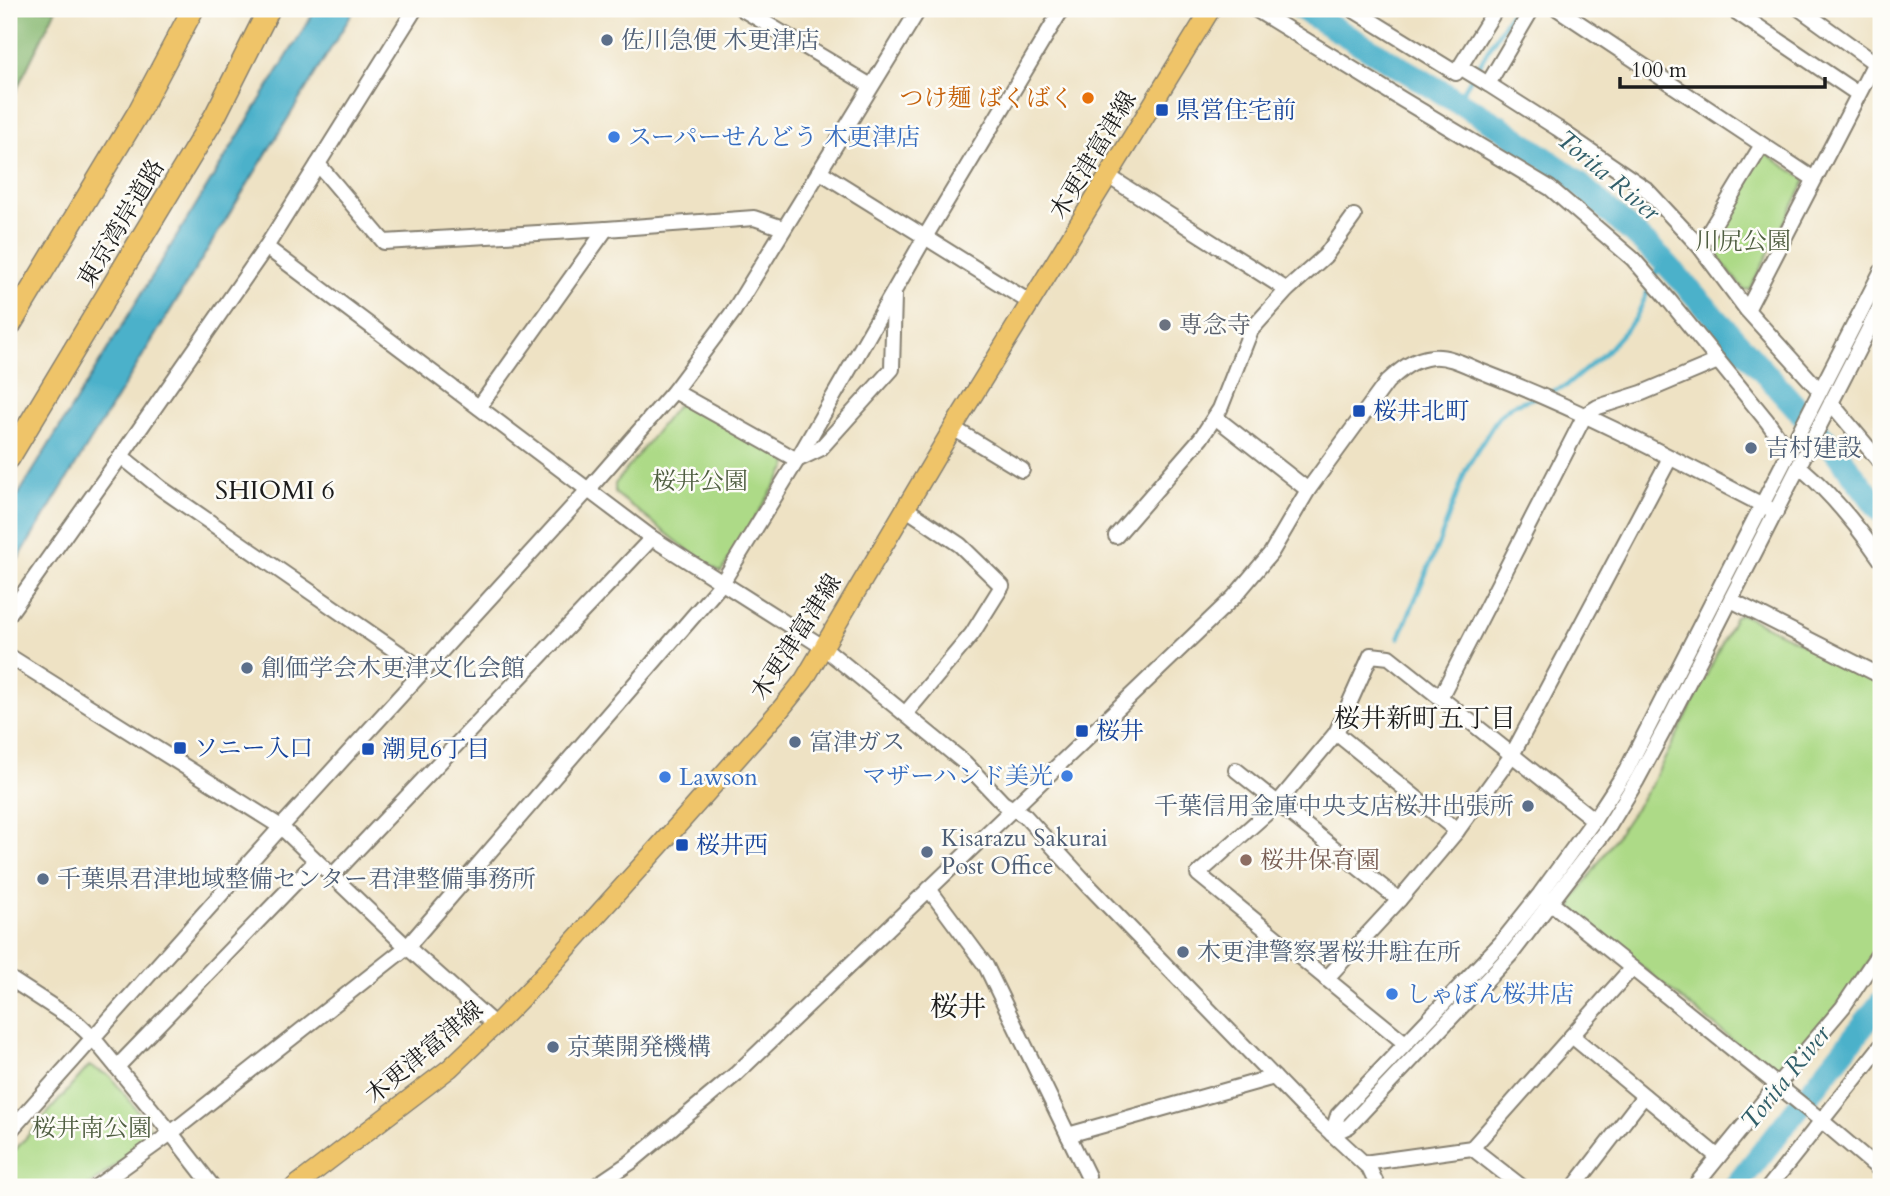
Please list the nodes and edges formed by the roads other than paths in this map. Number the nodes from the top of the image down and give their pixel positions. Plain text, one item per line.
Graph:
1 (193, 9) edge
2 (269, 9) edge
3 (415, 9) edge
4 (742, 9) edge
5 (919, 9) edge
6 (1062, 9) edge
7 (1211, 9) edge
8 (1255, 9) edge
9 (1352, 9) edge
10 (1496, 9) edge
11 (1532, 9) edge
12 (1558, 9) edge
13 (1732, 9) edge
14 (1800, 9) edge
15 (1878, 57) edge
16 (1460, 67) junction
17 (1488, 83) junction
18 (871, 86) junction
19 (1858, 94) junction
20 (1762, 145) junction
21 (318, 164) junction
22 (819, 171) junction
23 (1108, 177) junction
24 (1814, 179) junction
25 (1354, 216) dead end
26 (783, 228) junction
27 (606, 229) junction
28 (925, 237) junction
29 (266, 247) junction
30 (1700, 247) junction
31 (1881, 272) edge
32 (1287, 290) junction
33 (894, 291) junction
34 (1876, 293) edge
35 (1031, 303) junction
36 (1881, 305) edge
37 (1746, 310) junction
38 (9, 327) edge
39 (1718, 361) junction
40 (53, 385) junction
41 (674, 391) junction
42 (1820, 391) junction
43 (1831, 403) junction
44 (479, 407) junction
45 (1585, 415) junction
46 (1215, 417) junction
47 (953, 428) junction
48 (9, 444) edge
49 (1789, 452) junction
50 (121, 456) junction
51 (9, 458) edge
52 (1670, 458) junction
53 (797, 460) junction
54 (1881, 463) edge
55 (1799, 466) junction
56 (1022, 470) dead end
57 (588, 489) junction
58 (1308, 490) junction
59 (1769, 508) junction
60 (905, 509) junction
61 (1116, 537) dead end
62 (652, 538) junction
63 (1881, 560) edge
64 (722, 583) junction
65 (1731, 600) junction
66 (9, 614) edge
67 (823, 647) junction
68 (9, 656) edge
69 (425, 671) junction
70 (1881, 676) edge
71 (1440, 698) junction
72 (905, 714) junction
73 (1336, 733) junction
74 (1512, 755) junction
75 (1237, 771) dead end
76 (1278, 804) junction
77 (1013, 808) junction
78 (1594, 820) junction
79 (281, 827) junction
80 (1457, 831) junction
81 (316, 861) junction
82 (332, 876) junction
83 (929, 889) junction
84 (1546, 899) junction
85 (1399, 900) junction
86 (407, 947) junction
87 (1881, 950) edge
88 (1632, 968) junction
89 (9, 978) edge
90 (1326, 979) junction
91 (495, 1025) junction
92 (1572, 1036) junction
93 (93, 1038) junction
94 (1405, 1042) junction
95 (1881, 1046) edge
96 (117, 1067) junction
97 (1274, 1077) junction
98 (1780, 1088) junction
99 (1644, 1096) junction
100 (1822, 1121) junction
101 (9, 1132) edge
102 (171, 1133) junction
103 (1332, 1134) junction
104 (1068, 1135) junction
105 (1472, 1148) junction
106 (1718, 1157) junction
107 (1364, 1163) junction
108 (1881, 1171) edge
109 (1088, 1176) dead end
110 (96, 1187) edge
111 (213, 1187) edge
112 (294, 1187) edge
113 (594, 1187) edge
114 (1378, 1187) edge
115 (1522, 1187) edge
116 (1574, 1187) edge
117 (1694, 1187) edge
118 (1769, 1187) edge

1 - 38 highway, 東京湾岸道路
2 - 40 highway, 東京湾岸道路
3 - 21 street
4 - 18 street
5 - 18 street
6 - 28 street
7 - 23 main road, 木更津富津線
8 - 39 street
9 - 16 street
10 - 16 street
11 - 17 street
12 - 20 street
13 - 19 street
14 - 15 street
15 - 19 street
16 - 17 street
17 - 30 street
18 - 22 street
19 - 24 street
20 - 24 street
20 - 30 street
21 - 27 street
21 - 29 street
22 - 26 street
22 - 28 street
23 - 32 street
23 - 35 main road, 木更津富津線
24 - 37 street
25 - 32 street
26 - 27 street
26 - 41 street
27 - 44 street
28 - 33 street
28 - 35 street
29 - 44 street
29 - 50 street
30 - 37 street
31 - 34 street
32 - 46 street
33 - 53 street
33 - 53 street
34 - 42 street
35 - 47 main road, 木更津富津線
36 - 43 street
37 - 42 street
39 - 45 street
39 - 49 street
40 - 48 highway
40 - 51 highway, 東京湾岸道路
41 - 53 street
41 - 57 street
42 - 49 street
43 - 54 street
43 - 55 street
44 - 57 street
45 - 52 street
45 - 58 street
45 - 71 street
46 - 58 street
46 - 61 street
47 - 56 street
47 - 60 main road, 木更津富津線
49 - 59 street
50 - 66 street
50 - 69 street
52 - 59 street
52 - 74 street
53 - 64 street
55 - 59 street
55 - 63 street
57 - 62 street
57 - 69 street
58 - 77 street
59 - 65 street
59 - 78 street
60 - 67 main road, 木更津富津線
60 - 72 street
62 - 64 street
62 - 82 street
64 - 67 street
64 - 86 street
65 - 70 street
65 - 84 street
67 - 72 street
67 - 91 main road, 木更津富津線
68 - 79 street
69 - 79 street
71 - 73 street
71 - 74 street
72 - 77 street
73 - 76 street
73 - 80 street
74 - 78 street
74 - 80 street
75 - 76 street
76 - 85 street
76 - 90 street
77 - 83 street
77 - 97 street
78 - 84 street
79 - 81 street
79 - 93 street
80 - 85 street
81 - 82 street
81 - 96 street
82 - 86 street
83 - 104 street
83 - 113 street
84 - 88 street
84 - 94 street
84 - 103 street
85 - 90 street
86 - 91 street
86 - 102 street
87 - 98 street
88 - 92 street
88 - 98 street
89 - 93 street
90 - 94 street
91 - 112 main road, 木更津富津線
92 - 99 street
92 - 105 street
93 - 96 street
93 - 101 street
94 - 103 street
95 - 100 street
96 - 102 street
97 - 103 street
97 - 104 street
98 - 100 street
98 - 106 street
99 - 106 street
99 - 116 street
100 - 108 street
100 - 118 street
102 - 110 street
102 - 111 street
103 - 107 street
104 - 109 street
105 - 107 street
105 - 115 street
106 - 117 street
107 - 114 street

